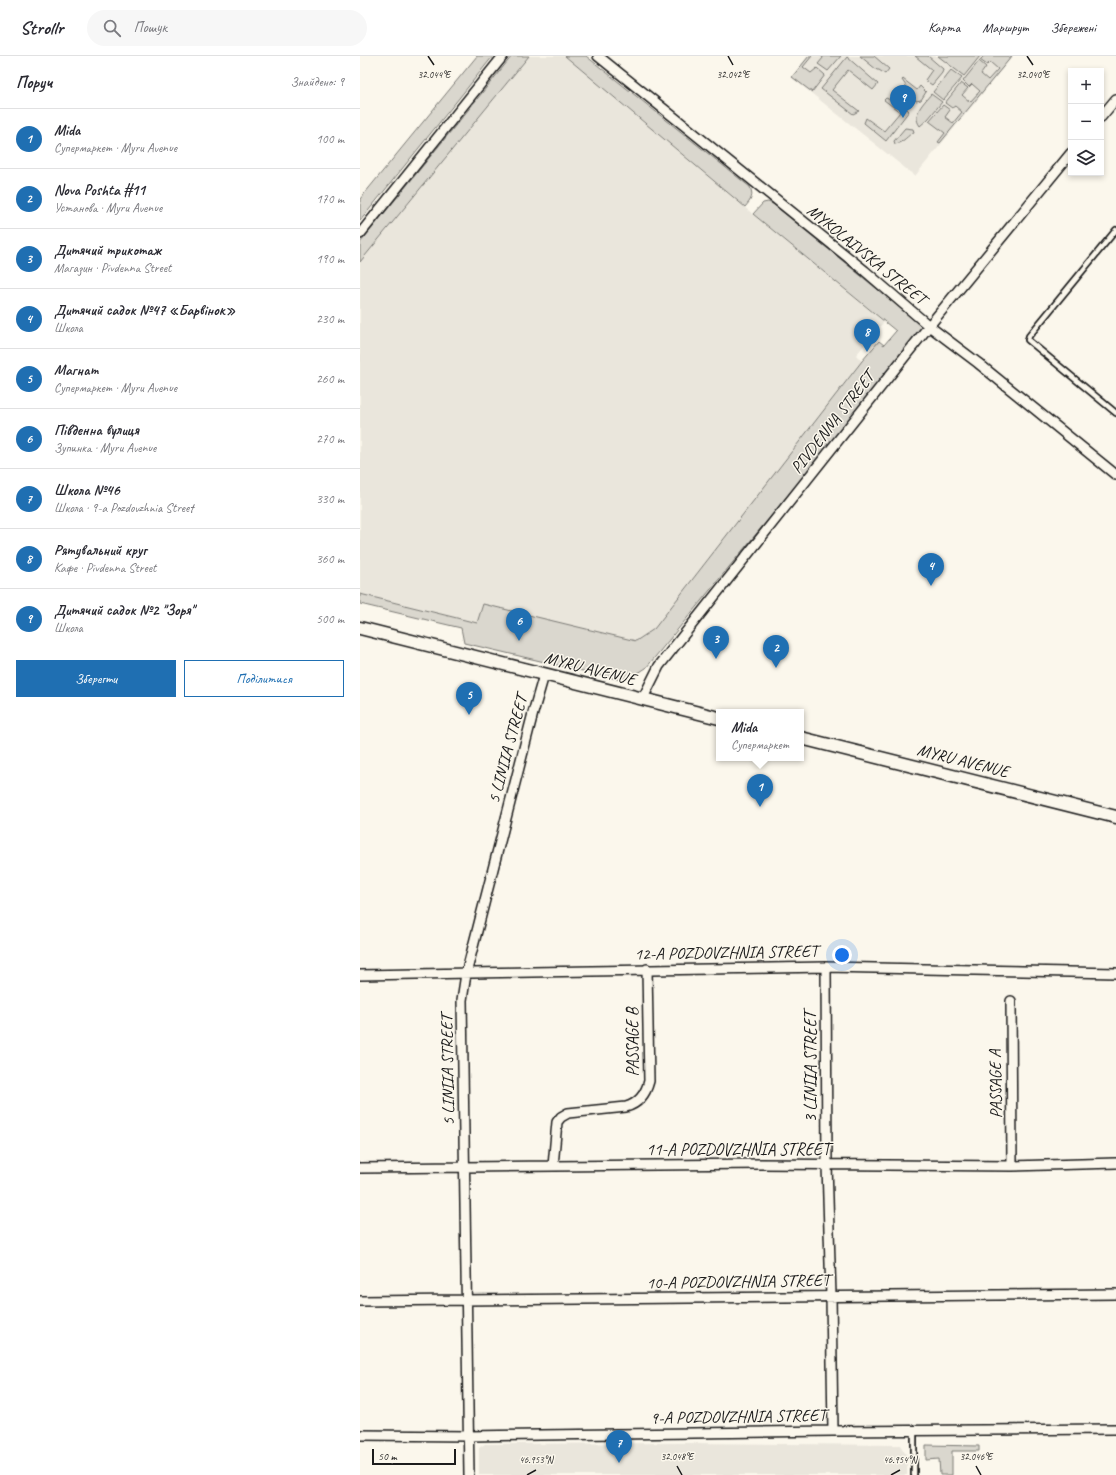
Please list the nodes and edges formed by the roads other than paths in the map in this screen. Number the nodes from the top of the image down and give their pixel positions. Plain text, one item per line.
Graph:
1 (503, 56) edge
2 (598, 56) edge
3 (1116, 99) edge
4 (1104, 113) edge
5 (1068, 157) edge
6 (1116, 230) edge
7 (360, 234) edge
8 (929, 326) junction
9 (1116, 413) edge
10 (1115, 472) edge
11 (360, 628) edge
12 (544, 675) junction
13 (644, 698) junction
14 (716, 717) edge
15 (804, 739) edge
16 (1116, 817) edge
17 (826, 967) junction
18 (647, 969) junction
19 (1116, 973) edge
20 (466, 974) junction
21 (360, 975) edge
22 (1011, 1001) dead end
23 (1116, 1163) edge
24 (827, 1165) junction
25 (553, 1166) junction
26 (1012, 1166) junction
27 (464, 1167) junction
28 (360, 1168) edge
29 (1116, 1294) edge
30 (831, 1296) junction
31 (360, 1301) edge
32 (467, 1301) junction
33 (1116, 1429) edge
34 (833, 1431) junction
35 (914, 1431) junction
36 (360, 1435) edge
37 (469, 1436) junction
38 (469, 1475) edge
39 (914, 1475) edge

1 - 7 street
2 - 8 street, MYKOLAIVSKA STREET
3 - 4 street
5 - 8 street, PIVDENNA STREET
6 - 9 lane
8 - 10 street, MYKOLAIVSKA STREET
8 - 13 street, PIVDENNA STREET
11 - 12 main road, MYRU AVENUE
12 - 13 main road, MYRU AVENUE
12 - 20 street, 5 LINIIA STREET
13 - 14 main road, MYRU AVENUE
15 - 16 main road, MYRU AVENUE
17 - 18 street, 12-A POZDOVZHNIA STREET
17 - 19 street, 12-A POZDOVZHNIA STREET
17 - 24 street, 3 LINIIA STREET
18 - 20 street, 12-A POZDOVZHNIA STREET
18 - 25 street, PASSAGE B
20 - 21 street, 12-A POZDOVZHNIA STREET
20 - 27 street, 5 LINIIA STREET
22 - 26 street, PASSAGE A
23 - 26 street, 11-A POZDOVZHNIA STREET
24 - 25 street, 11-A POZDOVZHNIA STREET
24 - 26 street, 11-A POZDOVZHNIA STREET
24 - 30 street, 3 LINIIA STREET
25 - 27 street, 11-A POZDOVZHNIA STREET
27 - 28 street, 11-A POZDOVZHNIA STREET
27 - 32 street, 5 LINIIA STREET
29 - 30 street, 10-A POZDOVZHNIA STREET
30 - 32 street, 10-A POZDOVZHNIA STREET
30 - 34 street, 3 LINIIA STREET
31 - 32 street, 10-A POZDOVZHNIA STREET
32 - 37 street, 5 LINIIA STREET
33 - 35 street, 9-A POZDOVZHNIA STREET
34 - 35 street, 9-A POZDOVZHNIA STREET
34 - 37 street, 9-A POZDOVZHNIA STREET
35 - 39 lane
36 - 37 street, 9-A POZDOVZHNIA STREET
37 - 38 street, 5 LINIIA STREET

